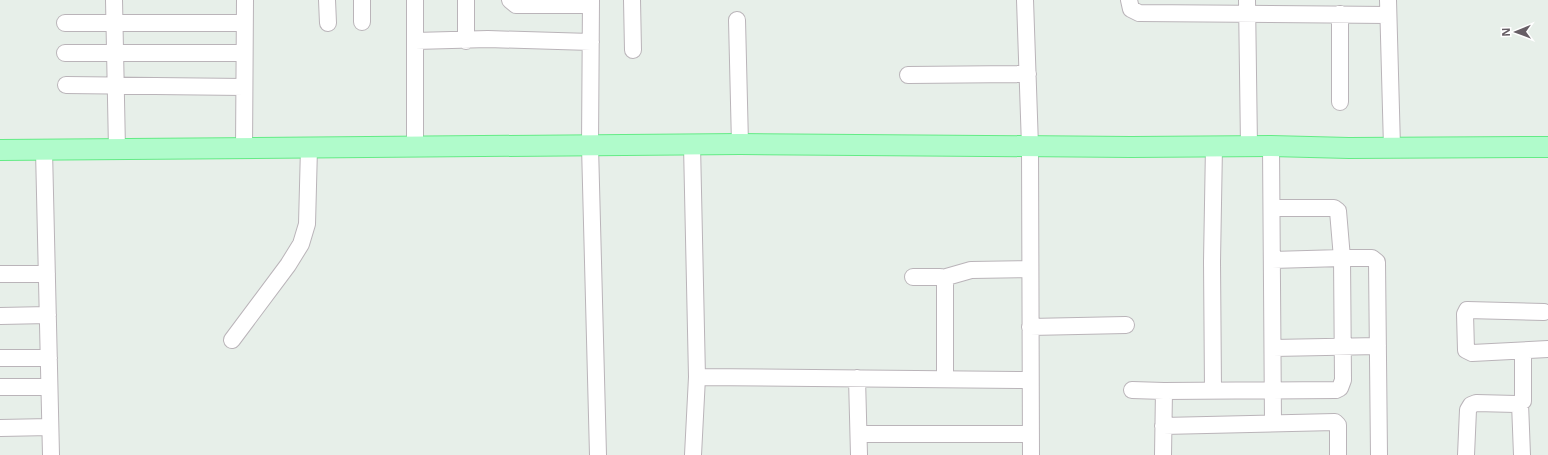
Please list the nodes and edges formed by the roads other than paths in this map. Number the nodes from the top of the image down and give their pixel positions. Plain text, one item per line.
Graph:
1 (114, 0) edge
2 (244, 0) edge
3 (327, 0) edge
4 (362, 0) edge
5 (415, 0) edge
6 (466, 0) edge
7 (510, 0) edge
8 (632, 0) edge
9 (1025, 0) edge
10 (1129, 0) edge
11 (591, 3) edge
12 (1247, 7) edge
13 (1388, 7) edge
14 (1340, 14) junction
15 (737, 20) dead end
16 (114, 22) junction
17 (362, 22) dead end
18 (65, 23) dead end
19 (244, 23) junction
20 (328, 23) dead end
21 (415, 41) junction
22 (466, 41) junction
23 (591, 42) junction
24 (633, 50) dead end
25 (115, 52) junction
26 (65, 53) dead end
27 (244, 53) junction
28 (1028, 74) junction
29 (908, 75) dead end
30 (66, 85) dead end
31 (115, 85) junction
32 (244, 87) junction
33 (1340, 102) dead end
34 (740, 144) junction
35 (692, 145) junction
36 (590, 146) junction
37 (1030, 146) junction
38 (1214, 146) junction
39 (1249, 146) junction
40 (1271, 146) junction
41 (1392, 147) junction
42 (1548, 147) edge
43 (244, 148) junction
44 (309, 148) junction
45 (415, 148) junction
46 (116, 149) junction
47 (0, 150) edge
48 (44, 150) junction
49 (1272, 208) junction
50 (1342, 258) junction
51 (1272, 260) junction
52 (1030, 269) junction
53 (0, 274) edge
54 (47, 274) junction
55 (913, 277) dead end
56 (943, 278) junction
57 (1544, 312) dead end
58 (48, 315) junction
59 (0, 316) edge
60 (1126, 325) dead end
61 (1030, 327) junction
62 (232, 340) dead end
63 (1378, 346) junction
64 (1342, 347) junction
65 (1273, 348) junction
66 (1548, 349) edge
67 (1523, 351) junction
68 (0, 358) edge
69 (48, 358) junction
70 (697, 377) junction
71 (857, 378) junction
72 (945, 378) junction
73 (1029, 380) junction
74 (0, 387) edge
75 (49, 387) junction
76 (1132, 390) dead end
77 (1213, 390) junction
78 (1164, 391) junction
79 (1274, 391) junction
80 (1520, 403) junction
81 (1273, 423) junction
82 (1163, 426) junction
83 (50, 427) junction
84 (0, 428) edge
85 (859, 434) junction
86 (1031, 434) junction
87 (51, 455) edge
88 (598, 455) edge
89 (693, 455) edge
90 (860, 455) edge
91 (1031, 455) edge
92 (1163, 455) edge
93 (1338, 455) edge
94 (1380, 455) edge
95 (1466, 455) edge
96 (1522, 455) edge

1 - 16 street
2 - 19 street
3 - 20 street
4 - 17 street
5 - 21 street
6 - 22 street
7 - 11 street
8 - 24 street
9 - 28 street
10 - 12 street
11 - 23 street
12 - 14 street
12 - 39 street
13 - 14 street
13 - 41 street
14 - 33 street
15 - 34 street
16 - 18 street
16 - 19 street
16 - 25 street
19 - 27 street
21 - 22 street
21 - 45 street
22 - 23 street
23 - 36 street
25 - 26 street
25 - 27 street
25 - 31 street
27 - 32 street
28 - 29 street
28 - 37 street
30 - 31 street
31 - 32 street
31 - 46 street
32 - 43 street
34 - 35 main road
34 - 37 main road
35 - 36 main road
35 - 70 street
36 - 45 main road
36 - 88 street
37 - 38 main road
37 - 52 street
38 - 39 main road
38 - 77 street
39 - 40 main road
40 - 41 main road
40 - 49 street
41 - 42 main road
43 - 44 main road
43 - 46 main road
44 - 45 main road
44 - 62 street
46 - 48 main road
47 - 48 main road
48 - 54 street
49 - 50 street
49 - 51 street
50 - 51 street
50 - 63 street
50 - 64 street
51 - 65 street
52 - 56 street
52 - 61 street
53 - 54 street
54 - 58 street
55 - 56 street
56 - 72 street
57 - 67 street
58 - 59 street
58 - 69 street
60 - 61 street
61 - 73 street
63 - 64 street
63 - 94 street
64 - 65 street
64 - 79 street
65 - 79 street
66 - 67 street
67 - 80 street
68 - 69 street
69 - 75 street
70 - 71 street
70 - 89 street
71 - 72 street
71 - 85 street
72 - 73 street
73 - 86 street
74 - 75 street
75 - 83 street
76 - 78 street
77 - 78 street
77 - 79 street
78 - 82 street
79 - 81 street
80 - 95 street
80 - 96 street
81 - 82 street
81 - 93 street
82 - 92 street
83 - 84 street
83 - 87 street
85 - 86 street
85 - 90 street
86 - 91 street

